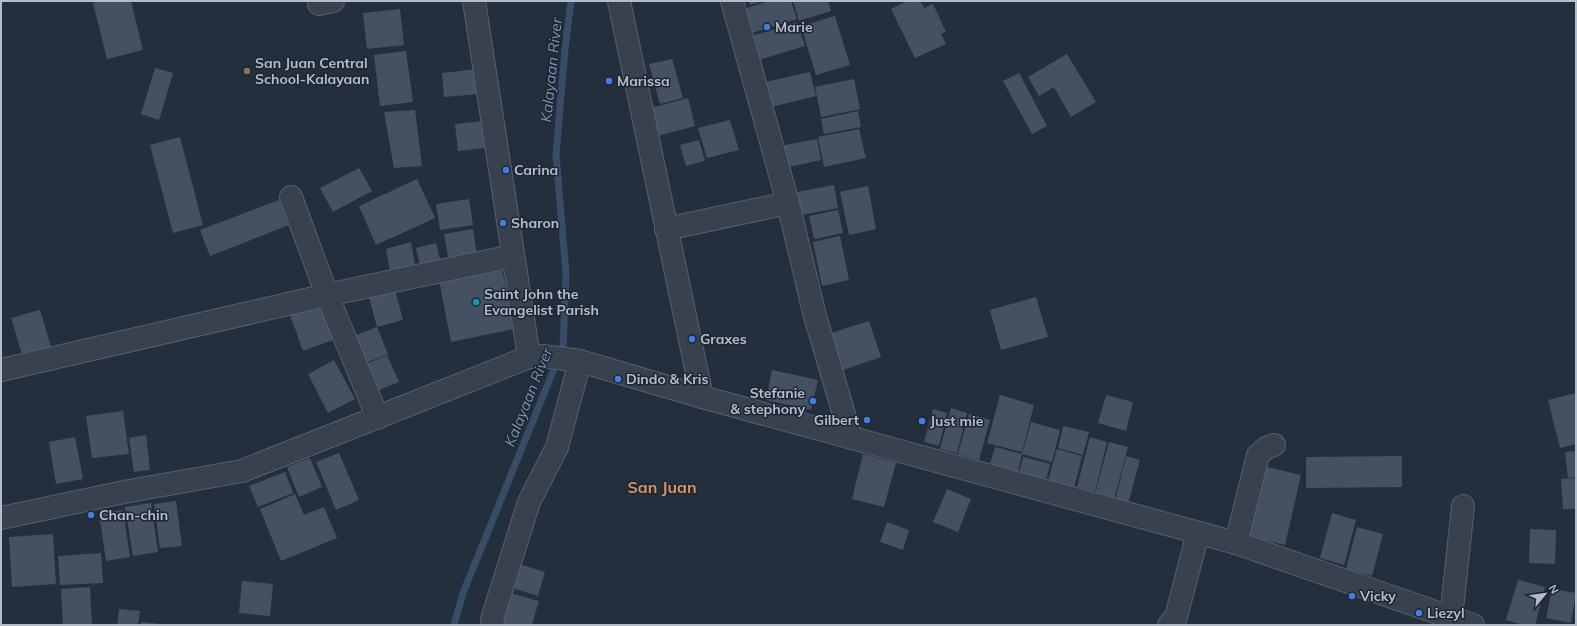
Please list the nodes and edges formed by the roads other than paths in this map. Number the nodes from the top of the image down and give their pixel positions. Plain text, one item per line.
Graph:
1 (474, 1) edge
2 (620, 1) edge
3 (732, 1) edge
4 (291, 197) dead end
5 (788, 203) junction
6 (666, 229) junction
7 (512, 256) junction
8 (327, 295) junction
9 (536, 356) junction
10 (577, 361) junction
11 (1, 370) edge
12 (702, 397) junction
13 (378, 418) junction
14 (851, 438) junction
15 (1274, 445) dead end
16 (1463, 506) dead end
17 (1, 518) edge
18 (1198, 533) junction
19 (1236, 543) junction
20 (1451, 618) junction
21 (493, 625) edge
22 (1169, 625) edge
23 (1473, 625) edge

1 - 7 street
2 - 6 street
3 - 5 street
4 - 8 street
5 - 6 street
5 - 14 street
6 - 12 street
7 - 8 street
7 - 9 street
8 - 11 street
8 - 13 street
9 - 10 street
9 - 13 street
10 - 12 street
10 - 21 street
12 - 14 street
13 - 17 street
14 - 18 street
15 - 19 street
16 - 20 street
18 - 19 street
18 - 22 street
19 - 20 street
20 - 23 street

